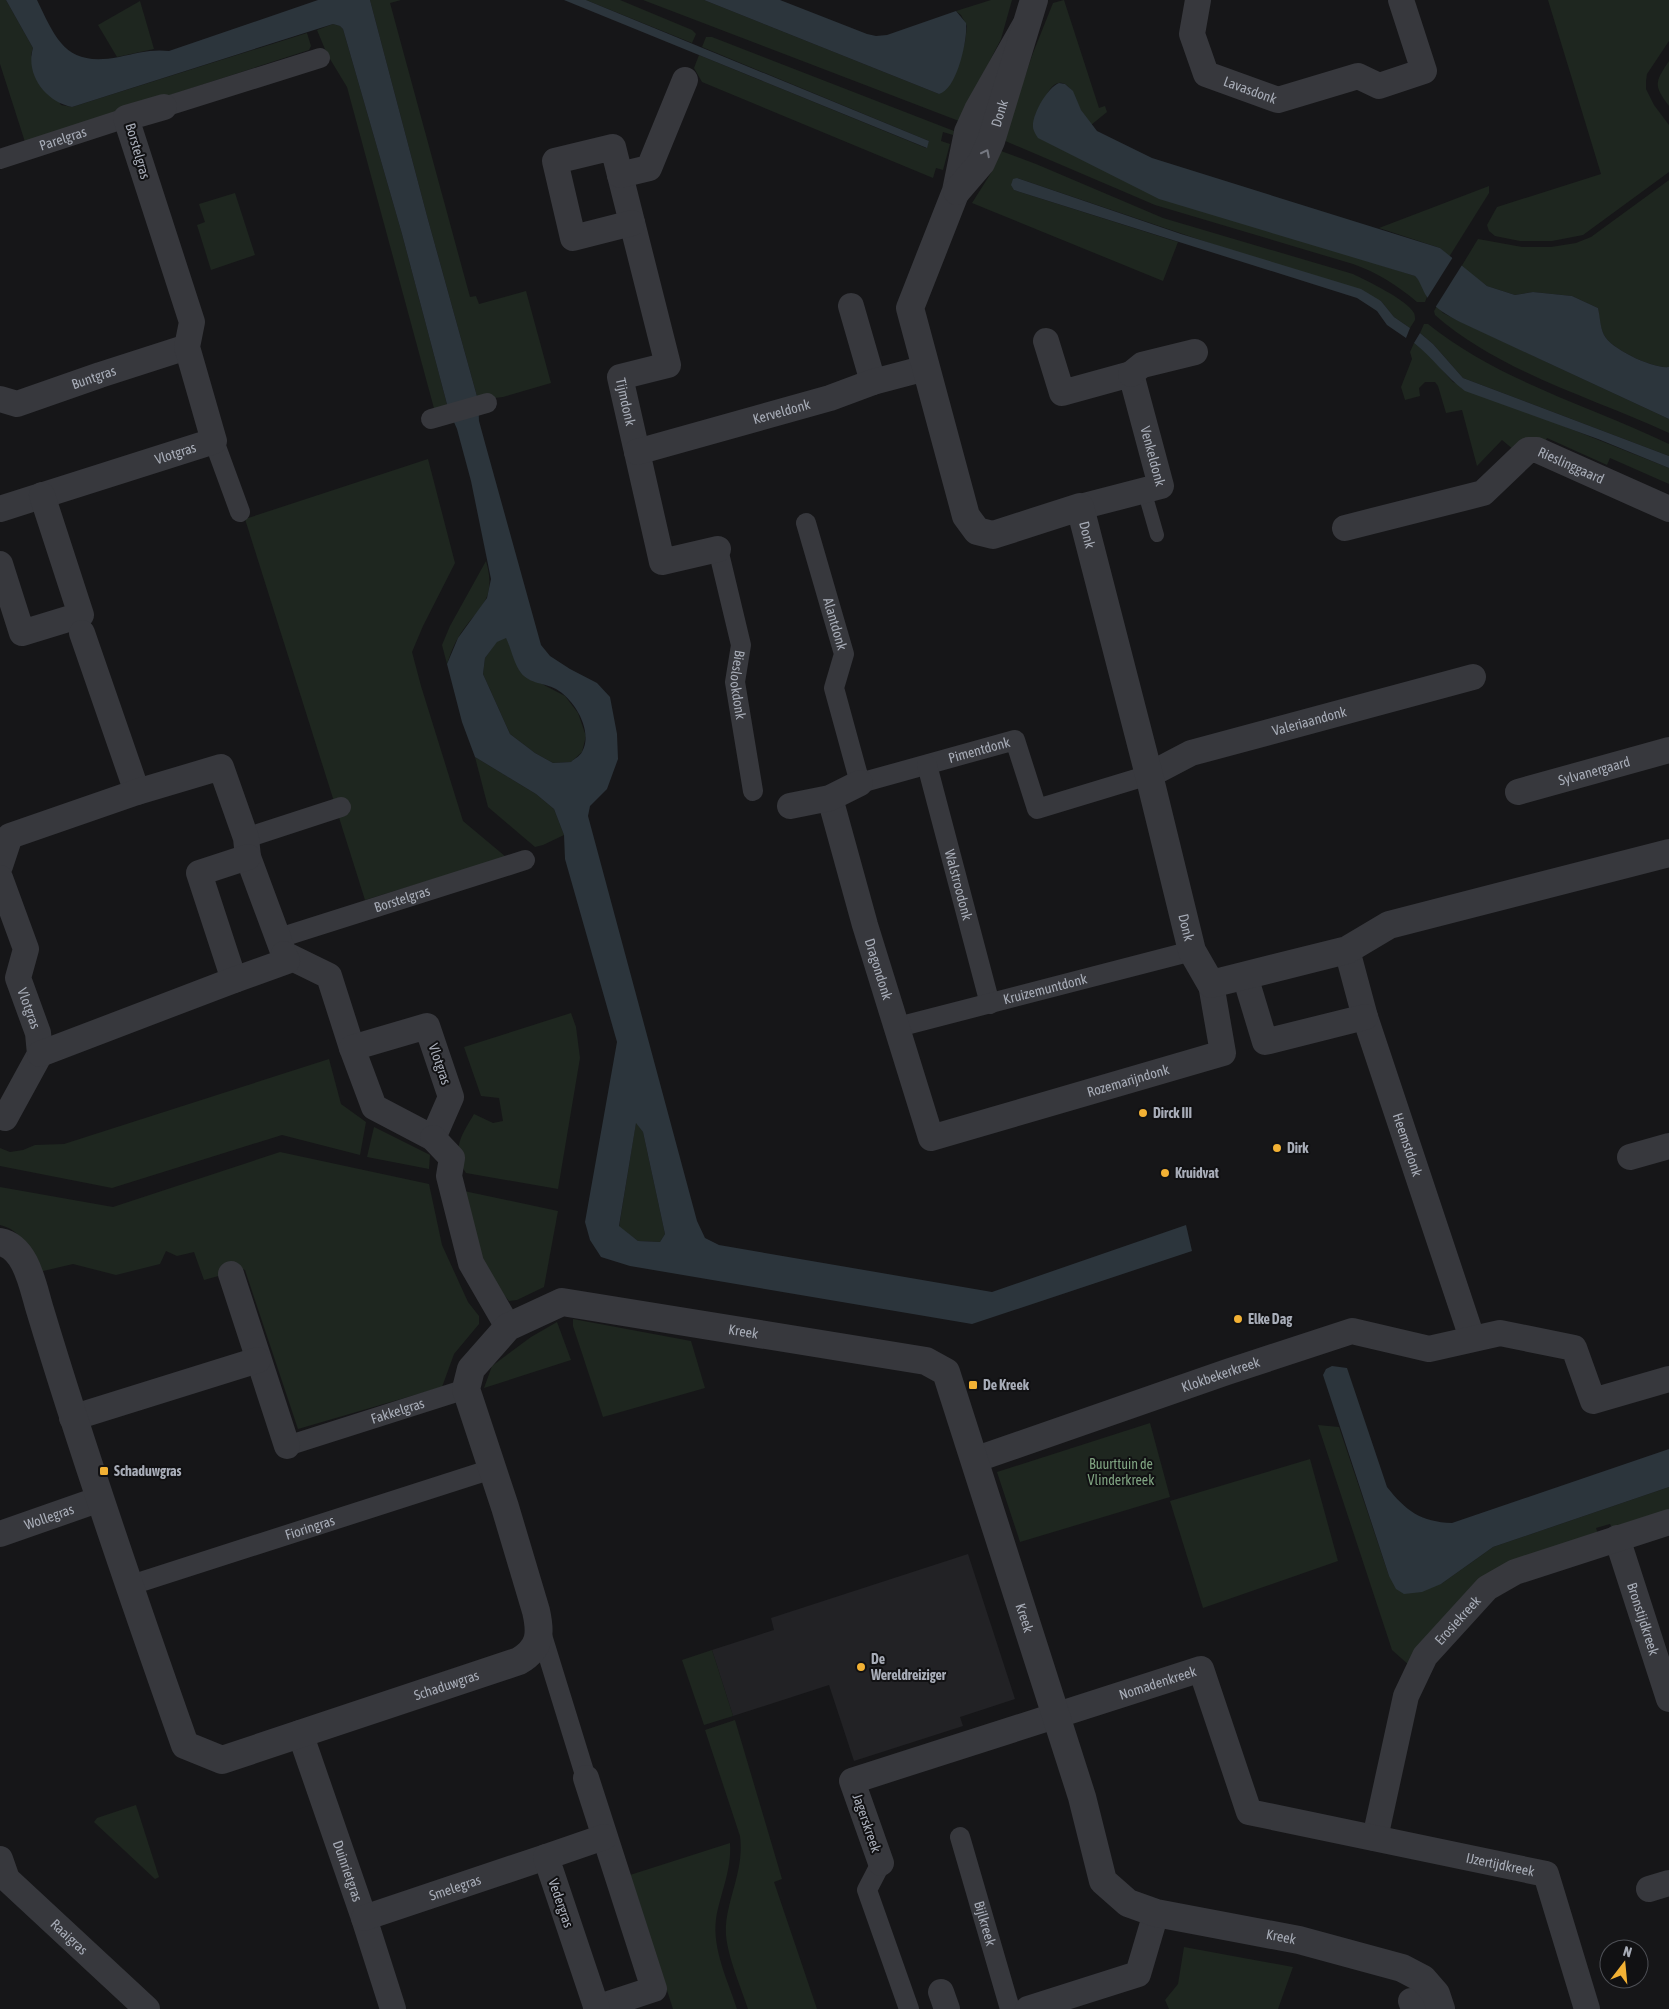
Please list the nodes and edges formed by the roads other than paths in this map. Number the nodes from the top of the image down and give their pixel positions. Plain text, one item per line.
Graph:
1 (1034, 0) edge
2 (1198, 0) edge
3 (1401, 0) edge
4 (320, 58) dead end
5 (685, 80) dead end
6 (164, 107) joint
7 (126, 118) junction
8 (0, 159) edge
9 (620, 174) junction
10 (632, 223) junction
11 (851, 306) dead end
12 (1046, 340) dead end
13 (187, 347) junction
14 (1195, 352) dead end
15 (926, 368) junction
16 (1131, 374) junction
17 (873, 382) junction
18 (0, 399) edge
19 (487, 403) dead end
20 (431, 419) dead end
21 (214, 441) junction
22 (637, 452) junction
23 (1144, 490) junction
24 (42, 495) junction
25 (1080, 507) junction
26 (0, 509) edge
27 (1669, 509) edge
28 (240, 512) dead end
29 (806, 523) dead end
30 (1345, 528) dead end
31 (1157, 535) dead end
32 (718, 549) joint
33 (0, 564) edge
34 (82, 633) dead end
35 (1473, 676) dead end
36 (1669, 750) edge
37 (927, 764) junction
38 (1149, 775) junction
39 (860, 782) junction
40 (753, 791) dead end
41 (137, 792) junction
42 (1518, 792) dead end
43 (830, 798) junction
44 (790, 806) dead end
45 (341, 807) dead end
46 (247, 848) junction
47 (1669, 853) edge
48 (524, 860) dead end
49 (0, 866) edge
50 (0, 878) edge
51 (282, 946) junction
52 (1347, 950) junction
53 (1192, 951) junction
54 (1245, 976) junction
55 (234, 980) junction
56 (1211, 984) junction
57 (990, 1004) junction
58 (1365, 1017) junction
59 (898, 1027) junction
60 (352, 1048) junction
61 (40, 1054) junction
62 (6, 1118) dead end
63 (433, 1138) junction
64 (931, 1138) joint
65 (1669, 1146) edge
66 (1630, 1157) dead end
67 (0, 1242) edge
68 (231, 1274) dead end
69 (508, 1327) junction
70 (1472, 1338) junction
71 (258, 1360) junction
72 (1669, 1379) edge
73 (466, 1389) junction
74 (72, 1418) junction
75 (287, 1446) joint
76 (974, 1460) junction
77 (492, 1469) junction
78 (100, 1499) junction
79 (1669, 1522) edge
80 (0, 1534) edge
81 (1617, 1538) junction
82 (128, 1586) junction
83 (540, 1628) junction
84 (1669, 1699) edge
85 (1056, 1714) junction
86 (300, 1733) junction
87 (586, 1778) joint
88 (604, 1836) junction
89 (960, 1837) dead end
90 (1376, 1838) junction
91 (546, 1857) junction
92 (0, 1859) edge
93 (881, 1863) joint
94 (1156, 1913) junction
95 (364, 1918) junction
96 (147, 2009) edge
97 (393, 2009) edge
98 (596, 2009) edge
99 (908, 2009) edge
100 (1010, 2009) edge
101 (1028, 2009) edge
102 (1440, 2009) edge
103 (1587, 2009) edge

1 - 15 street, Donk
2 - 3 street, Lavasdonk
4 - 6 street, Borstelgras
5 - 9 street
6 - 7 street, Borstelgras
7 - 8 street, Parelgras
7 - 13 street, Borstelgras
9 - 10 street, Tijmdonk
9 - 10 street, Tijmdonk
10 - 22 street, Tijmdonk
11 - 17 street
12 - 16 street
13 - 18 street, Buntgras
13 - 21 street, Vlotgras
14 - 16 street
15 - 17 street, Kerveldonk
15 - 25 street, Donk
16 - 23 street, Venkeldonk
17 - 22 street, Kerveldonk
19 - 20 street
21 - 24 street, Vlotgras
21 - 28 street
22 - 32 street, Tijmdonk
23 - 25 street, Venkeldonk
23 - 31 lane
24 - 26 street, Vlotgras
24 - 33 street
25 - 38 street, Donk
27 - 30 street, Rieslinggaard
29 - 39 street, Alantdonk
32 - 40 street, Bieslookdonk
34 - 41 street
35 - 38 street, Valeriaandonk
36 - 42 street, Sylvanergaard
37 - 38 street, Pimentdonk
37 - 39 street, Pimentdonk
37 - 57 street, Walstroodonk
38 - 53 street, Donk
39 - 43 street, Pimentdonk
41 - 46 street
41 - 49 street
43 - 44 street, Pimentdonk
43 - 59 street, Dragondonk
45 - 46 street
46 - 51 street
46 - 55 street
47 - 52 street
48 - 51 street, Borstelgras
50 - 61 street, Vlotgras
51 - 55 street
51 - 60 street
52 - 54 street
52 - 58 street, Heemstdonk
53 - 56 street, Donk
53 - 57 street, Kruizemuntdonk
54 - 56 street
54 - 58 street
55 - 61 street
56 - 64 street, Rozemarijndonk
57 - 59 street, Kruizemuntdonk
58 - 70 street, Heemstdonk
59 - 64 street, Dragondonk
60 - 63 street
60 - 63 street, Vlotgras
61 - 62 street
63 - 69 street
65 - 66 street
67 - 74 street, Schaduwgras
68 - 71 street, Fakkelgras
69 - 73 street
69 - 76 street, Kreek
70 - 72 street, Klokbekerkreek
70 - 76 street, Klokbekerkreek
71 - 74 street
71 - 75 street, Fakkelgras
73 - 75 street, Fakkelgras
73 - 77 street
74 - 78 street, Schaduwgras
76 - 85 street, Kreek
77 - 82 street, Fioringras
77 - 83 street
78 - 80 street, Wollegras
78 - 82 street, Schaduwgras
79 - 81 street, Erosiekreek
81 - 84 street, Bronstijdkreek
81 - 90 street, Erosiekreek
82 - 86 street, Schaduwgras
83 - 86 street, Schaduwgras
83 - 87 street, Vedergras
85 - 90 street, Nomadenkreek
85 - 93 street, Jagerskreek
85 - 94 street, Kreek
86 - 95 street, Duinrietgras
87 - 88 street, Vedergras
88 - 91 street
88 - 98 street, Vedergras
89 - 100 street, Bijlkreek
90 - 103 street, IJzertijdkreek
91 - 95 street, Smelegras
91 - 98 street, Vedergras
92 - 96 street, Raaigras
93 - 99 street, Jagerskreek
94 - 101 street
94 - 102 street, Kreek
95 - 97 street, Duinrietgras

